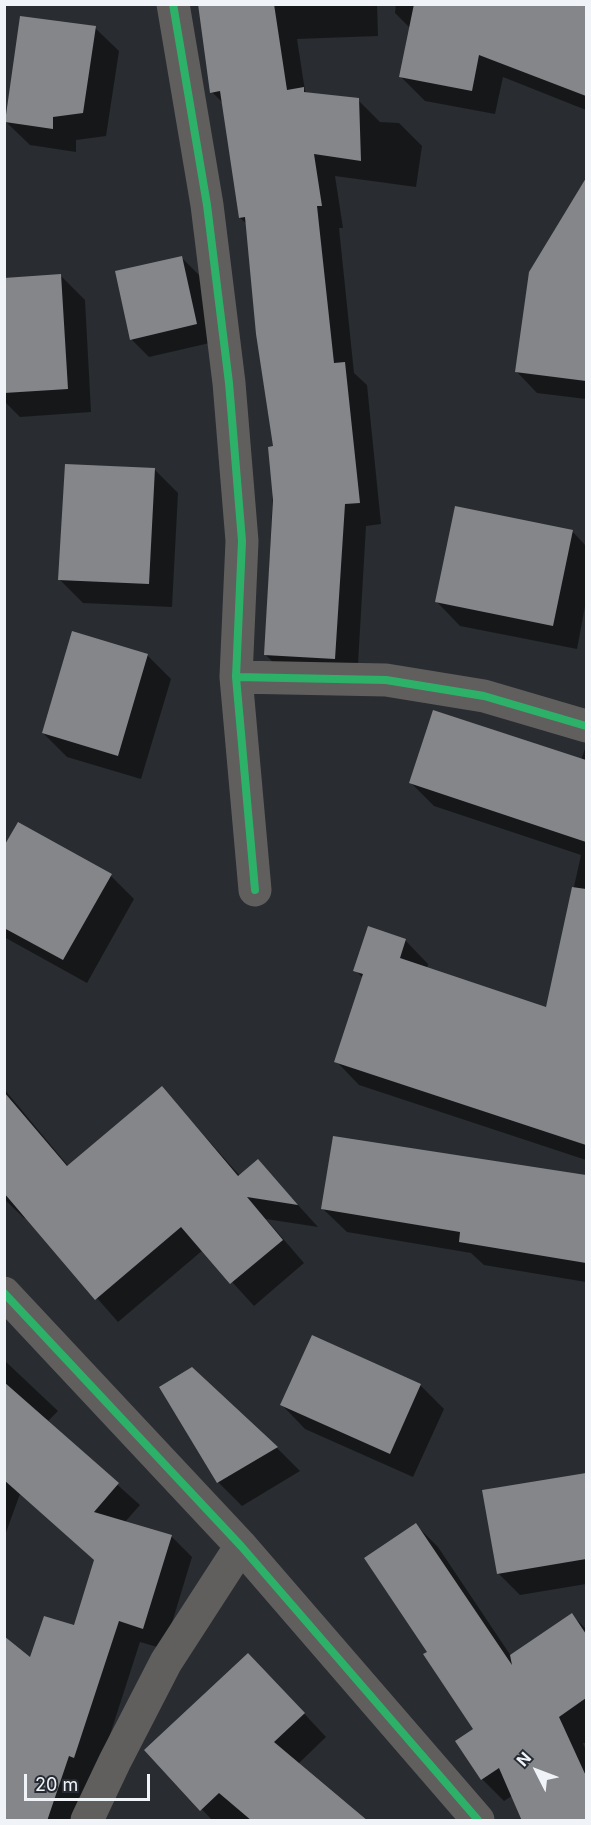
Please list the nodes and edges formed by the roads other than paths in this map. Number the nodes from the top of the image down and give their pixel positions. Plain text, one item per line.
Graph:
1 (172, 4) edge
2 (236, 676) junction
3 (586, 726) edge
4 (255, 890) dead end
5 (4, 1293) edge
6 (241, 1546) junction
7 (87, 1821) edge
8 (478, 1821) edge

1 - 2 street
2 - 3 street
2 - 4 street
5 - 6 street
6 - 7 street
6 - 8 street

